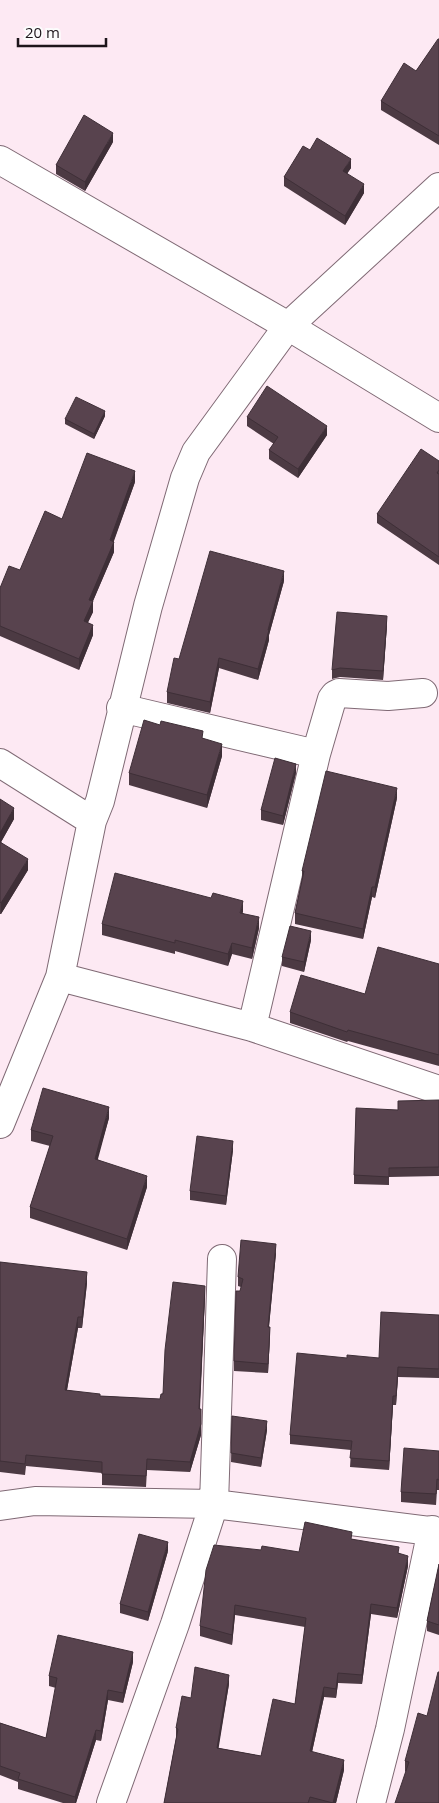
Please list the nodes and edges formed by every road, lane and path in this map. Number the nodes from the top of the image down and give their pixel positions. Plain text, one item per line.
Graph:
1 (0, 160) edge
2 (439, 187) edge
3 (288, 326) junction
4 (439, 418) edge
5 (423, 693) dead end
6 (122, 708) junction
7 (316, 754) junction
8 (0, 763) edge
9 (92, 822) junction
10 (60, 977) junction
11 (252, 1027) junction
12 (439, 1090) edge
13 (0, 1124) edge
14 (222, 1258) dead end
15 (214, 1504) junction
16 (0, 1506) edge
17 (436, 1531) edge
18 (112, 1803) edge
19 (371, 1803) edge

1 - 3 street
2 - 3 street
3 - 4 street
3 - 6 street
5 - 7 street
6 - 7 street
6 - 9 street
7 - 11 street
8 - 9 street
9 - 10 street
10 - 11 street
10 - 13 street
11 - 12 street
14 - 15 street
15 - 16 street
15 - 17 street
15 - 18 street
17 - 19 street

